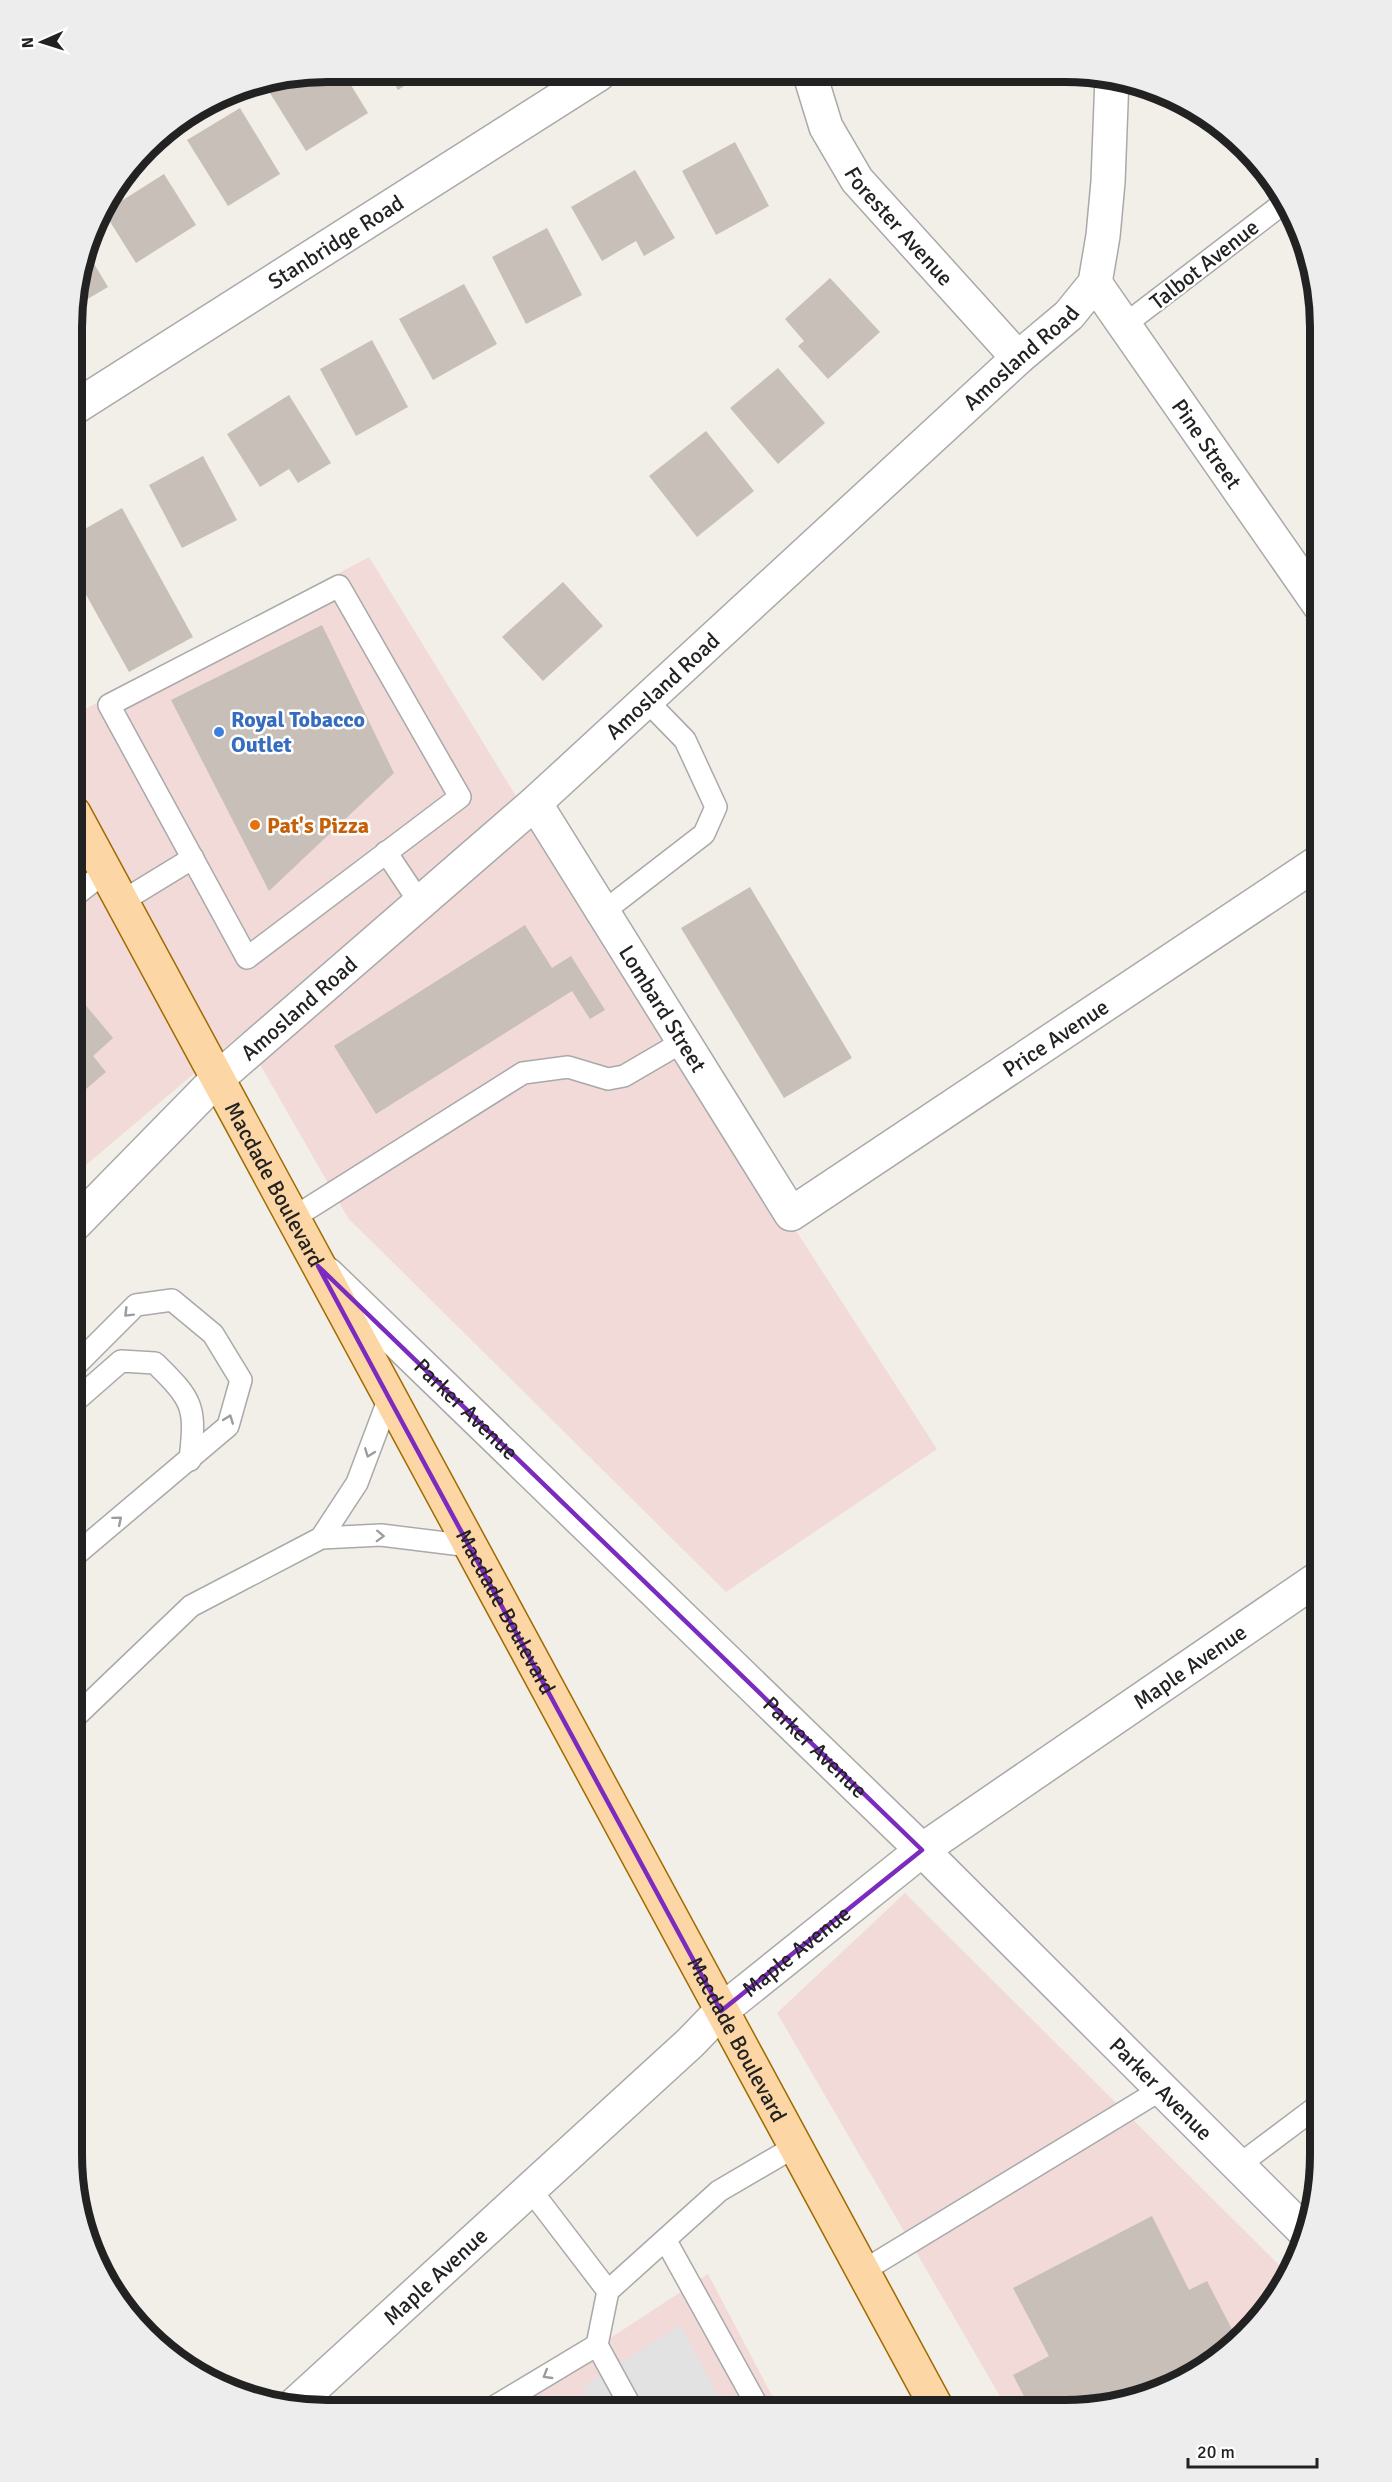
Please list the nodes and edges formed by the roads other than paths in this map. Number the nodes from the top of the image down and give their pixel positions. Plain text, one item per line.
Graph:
1 (586, 82) edge
2 (812, 82) edge
3 (1112, 87) edge
4 (1278, 207) edge
5 (1095, 283) junction
6 (1123, 326) junction
7 (1018, 358) junction
8 (82, 403) edge
9 (1310, 592) edge
10 (646, 700) junction
11 (535, 803) junction
12 (82, 828) edge
13 (386, 852) junction
14 (193, 858) junction
15 (1310, 868) edge
16 (105, 872) junction
17 (82, 891) edge
18 (121, 902) junction
19 (420, 903) junction
20 (603, 912) junction
21 (684, 1041) junction
22 (217, 1078) junction
23 (791, 1214) joint
24 (82, 1217) edge
25 (293, 1218) junction
26 (318, 1266) junction
27 (82, 1359) edge
28 (82, 1395) edge
29 (390, 1398) junction
30 (189, 1460) junction
31 (321, 1538) junction
32 (470, 1546) junction
33 (82, 1549) edge
34 (1310, 1585) edge
35 (82, 1710) edge
36 (922, 1850) junction
37 (721, 2011) junction
38 (1162, 2089) junction
39 (1310, 2112) edge
40 (796, 2146) junction
41 (1239, 2165) junction
42 (530, 2189) junction
43 (1299, 2225) edge
44 (666, 2241) junction
45 (863, 2271) junction
46 (608, 2291) junction
47 (597, 2345) junction
48 (302, 2398) edge
49 (505, 2400) edge
50 (627, 2400) edge
51 (754, 2400) edge
52 (933, 2400) edge

1 - 8 street, Stanbridge Road
2 - 7 street, Forester Avenue
3 - 5 street, Amosland Road
4 - 6 lane, Talbot Avenue
5 - 6 street, Pine Street
5 - 7 street, Amosland Road
6 - 9 street, Pine Street
7 - 10 street, Amosland Road
10 - 11 street, Amosland Road
10 - 20 lane
11 - 19 street, Amosland Road
11 - 20 street, Lombard Street
12 - 16 main road, Macdade Boulevard
13 - 14 lane
13 - 14 lane
13 - 19 lane
14 - 18 lane
15 - 23 street, Price Avenue
16 - 17 lane
16 - 18 main road, Macdade Boulevard
18 - 22 main road, Macdade Boulevard
19 - 22 street, Amosland Road
20 - 21 street, Lombard Street
21 - 23 street, Lombard Street
21 - 25 lane
22 - 24 street, Amosland Road
22 - 25 main road, Macdade Boulevard
25 - 26 main road, Macdade Boulevard
26 - 29 main road, Macdade Boulevard
26 - 36 street, Parker Avenue
30 -> 27 lane
28 - 30 lane
29 -> 31 lane
29 - 32 main road, Macdade Boulevard
33 -> 30 lane
31 -> 32 lane
31 - 35 lane
32 - 37 main road, Macdade Boulevard
34 - 36 street, Maple Avenue
36 - 37 street, Maple Avenue
36 - 38 street, Parker Avenue
37 - 40 main road, Macdade Boulevard
37 - 42 street, Maple Avenue
38 - 41 street, Parker Avenue
38 - 45 lane
39 - 41 lane
40 - 44 lane
40 - 45 main road, Macdade Boulevard
41 - 43 street, Parker Avenue
42 - 46 lane
42 - 48 street, Maple Avenue
44 - 46 lane
44 - 51 lane
45 - 52 main road, Macdade Boulevard
46 - 47 lane
47 -> 49 lane
47 - 50 lane

